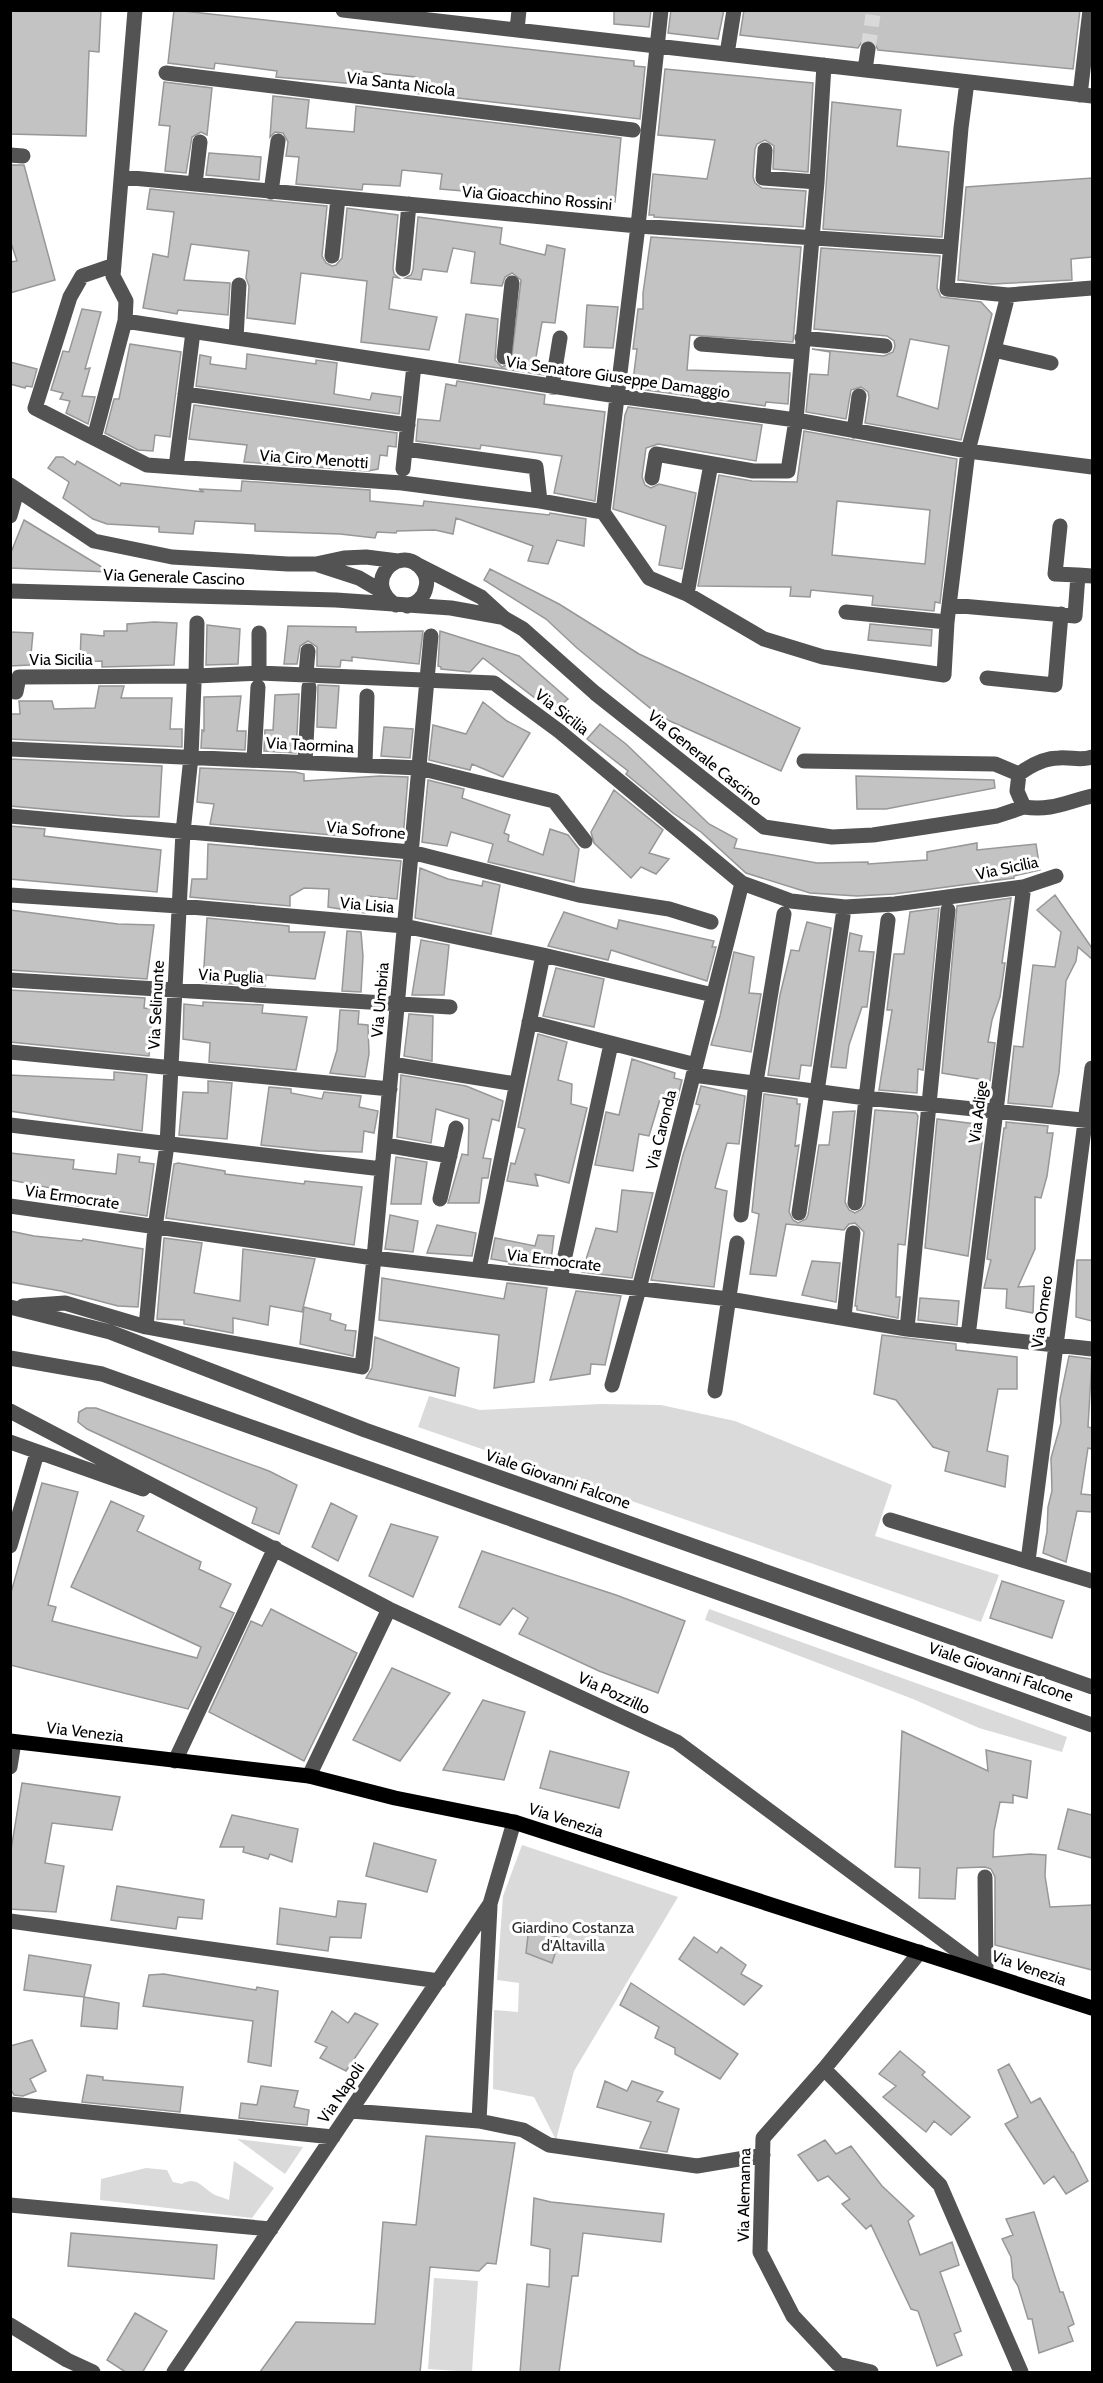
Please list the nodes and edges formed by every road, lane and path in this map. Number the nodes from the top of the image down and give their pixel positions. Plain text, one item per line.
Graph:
1 (135, 10) edge
2 (519, 10) edge
3 (661, 10) edge
4 (734, 10) edge
5 (1090, 10) edge
6 (345, 11) edge
7 (392, 13) edge
8 (517, 30) junction
9 (657, 46) junction
10 (868, 49) tunnel mouth
11 (727, 54) junction
12 (824, 65) junction
13 (865, 70) junction
14 (166, 73) dead end
15 (967, 82) junction
16 (1086, 96) edge
17 (633, 130) dead end
18 (278, 141) dead end
19 (200, 142) dead end
20 (765, 150) dead end
21 (122, 177) junction
22 (817, 182) junction
23 (195, 184) junction
24 (271, 192) junction
25 (338, 198) junction
26 (409, 204) junction
27 (638, 226) junction
28 (812, 239) junction
29 (949, 247) junction
30 (332, 256) dead end
31 (114, 265) junction
32 (403, 269) dead end
33 (512, 283) dead end
34 (238, 285) dead end
35 (1092, 288) edge
36 (1008, 295) junction
37 (128, 325) junction
38 (193, 332) junction
39 (236, 338) junction
40 (560, 338) dead end
41 (701, 344) dead end
42 (801, 345) junction
43 (885, 346) dead end
44 (994, 350) junction
45 (504, 357) dead end
46 (1051, 363) dead end
47 (414, 365) junction
48 (552, 387) junction
49 (185, 394) junction
50 (617, 396) junction
51 (859, 396) dead end
52 (796, 420) junction
53 (408, 425) junction
54 (854, 430) junction
55 (94, 438) junction
56 (406, 449) junction
57 (968, 451) junction
58 (711, 464) junction
59 (176, 467) junction
60 (1092, 467) edge
61 (403, 470) dead end
62 (652, 478) dead end
63 (14, 488) edge
64 (540, 501) junction
65 (603, 512) junction
66 (10, 516) edge
67 (1060, 526) dead end
68 (398, 561) junction
69 (316, 564) junction
70 (416, 564) junction
71 (1085, 576) edge
72 (376, 588) junction
73 (10, 591) edge
74 (687, 594) junction
75 (336, 600) junction
76 (950, 605) junction
77 (401, 606) junction
78 (846, 612) dead end
79 (1061, 614) junction
80 (504, 618) junction
81 (947, 622) junction
82 (197, 623) dead end
83 (259, 633) dead end
84 (430, 636) dead end
85 (308, 651) dead end
86 (987, 678) dead end
87 (427, 679) junction
88 (195, 680) junction
89 (258, 680) junction
90 (308, 681) junction
91 (10, 692) edge
92 (367, 696) dead end
93 (10, 749) edge
94 (191, 757) junction
95 (254, 760) junction
96 (804, 761) dead end
97 (304, 762) junction
98 (1090, 764) edge
99 (365, 765) junction
100 (419, 768) junction
101 (1019, 774) junction
102 (1090, 795) edge
103 (1024, 807) junction
104 (10, 816) edge
105 (183, 832) junction
106 (585, 841) dead end
107 (411, 852) junction
108 (1056, 876) dead end
109 (742, 883) junction
110 (1023, 893) dead end
111 (10, 895) edge
112 (180, 906) junction
113 (948, 910) dead end
114 (784, 914) dead end
115 (843, 916) dead end
116 (888, 920) dead end
117 (711, 922) dead end
118 (404, 926) junction
119 (543, 955) junction
120 (10, 980) edge
121 (175, 991) junction
122 (713, 995) junction
123 (397, 1004) junction
124 (450, 1007) dead end
125 (529, 1022) junction
126 (611, 1044) junction
127 (10, 1052) edge
128 (392, 1064) junction
129 (171, 1068) junction
130 (1092, 1068) edge
131 (694, 1070) junction
132 (756, 1082) junction
133 (516, 1084) junction
134 (390, 1089) junction
135 (816, 1091) junction
136 (866, 1098) junction
137 (929, 1104) junction
138 (996, 1111) junction
139 (1089, 1121) edge
140 (10, 1125) edge
141 (456, 1128) dead end
142 (167, 1145) junction
143 (385, 1145) junction
144 (450, 1156) junction
145 (382, 1169) junction
146 (440, 1199) dead end
147 (855, 1203) dead end
148 (10, 1206) edge
149 (799, 1213) dead end
150 (741, 1215) dead end
151 (154, 1228) junction
152 (853, 1233) dead end
153 (737, 1244) dead end
154 (374, 1258) junction
155 (479, 1269) junction
156 (560, 1279) junction
157 (639, 1289) junction
158 (729, 1299) junction
159 (10, 1307) edge
160 (844, 1317) junction
161 (146, 1327) junction
162 (907, 1329) junction
163 (968, 1336) junction
164 (1056, 1346) junction
165 (1092, 1349) edge
166 (10, 1358) edge
167 (612, 1385) dead end
168 (715, 1391) dead end
169 (10, 1411) edge
170 (10, 1442) edge
171 (37, 1453) junction
172 (191, 1506) junction
173 (890, 1520) dead end
174 (10, 1546) edge
175 (275, 1548) junction
176 (1028, 1561) junction
177 (1092, 1581) edge
178 (389, 1609) junction
179 (1088, 1685) edge
180 (1092, 1725) edge
181 (12, 1741) edge
182 (175, 1761) junction
183 (10, 1767) edge
184 (309, 1776) junction
185 (514, 1822) junction
186 (985, 1877) dead end
187 (490, 1904) junction
188 (10, 1921) edge
189 (920, 1952) junction
190 (986, 1972) junction
191 (439, 1981) junction
192 (1092, 2008) edge
193 (824, 2069) junction
194 (10, 2104) edge
195 (351, 2111) junction
196 (479, 2121) junction
197 (333, 2137) junction
198 (763, 2154) junction
199 (10, 2205) edge
200 (271, 2229) junction
201 (10, 2325) edge
202 (93, 2373) edge
203 (174, 2373) edge
204 (871, 2373) edge
205 (1021, 2373) edge

1 - 21 street
2 - 8 street
3 - 9 street
4 - 11 street
5 - 16 street
6 - 7 street
7 - 8 street
8 - 9 street
9 - 11 street
9 - 27 street
10 - 13 street
11 - 12 street
12 - 13 street
12 - 22 street
13 - 15 street
14 - 17 street, Via Santa Nicola
15 - 16 street
15 - 29 street
18 - 24 street
19 - 23 street
20 - 22 street
21 - 23 street, Via Gioacchino Rossini
21 - 31 street
22 - 28 street
23 - 24 street, Via Gioacchino Rossini
24 - 25 street, Via Gioacchino Rossini
25 - 26 street, Via Gioacchino Rossini
25 - 30 street
26 - 27 street, Via Gioacchino Rossini
26 - 32 street
27 - 28 street, Via Gioacchino Rossini
27 - 50 street
28 - 29 street, Via Gioacchino Rossini
28 - 42 street
29 - 36 street
31 - 37 street
31 - 55 street, Via Ciro Menotti
33 - 45 street
34 - 39 street
35 - 36 street
36 - 44 street
37 - 38 street, Via Senatore Giuseppe Damaggio
37 - 55 street
38 - 39 street, Via Senatore Giuseppe Damaggio
38 - 49 street
39 - 47 street, Via Senatore Giuseppe Damaggio
40 - 48 street
41 - 42 street
42 - 43 street
42 - 52 street
44 - 46 street
44 - 57 street
47 - 48 street, Via Senatore Giuseppe Damaggio
47 - 53 street
48 - 50 street, Via Senatore Giuseppe Damaggio
49 - 53 street
49 - 59 street
50 - 52 street, Via Senatore Giuseppe Damaggio
50 - 65 street
51 - 54 street
52 - 54 street, Via Senatore Giuseppe Damaggio
52 - 58 street
53 - 56 street
54 - 57 street, Via Senatore Giuseppe Damaggio
55 - 59 street, Via Ciro Menotti
56 - 61 street
56 - 64 street
57 - 60 street, Via Senatore Giuseppe Damaggio
57 - 76 street
58 - 62 street
58 - 74 street
59 - 64 street, Via Ciro Menotti
63 - 66 street
63 - 69 street
64 - 65 street, Via Ciro Menotti
65 - 74 street
67 - 71 street
68 - 69 street
68 - 70 street
68 - 72 street
69 - 72 street
70 - 77 street
70 - 80 street
71 - 79 street
72 - 75 street
72 - 77 street
73 - 75 street, Via Generale Cascino
74 - 81 street
75 - 77 street, Via Generale Cascino
76 - 79 street
76 - 81 street
77 - 80 street, Via Generale Cascino
78 - 81 street
79 - 86 street
80 - 103 street, Via Generale Cascino
82 - 88 street, Via Selinunte
83 - 89 street
84 - 87 street, Via Umbria
85 - 90 street
87 - 90 street, Via Sicilia
87 - 100 street, Via Umbria
87 - 109 street, Via Sicilia
88 - 89 street, Via Sicilia
88 - 91 street, Via Sicilia
88 - 94 street, Via Selinunte
89 - 90 street, Via Sicilia
89 - 95 street
90 - 97 street
92 - 99 street
93 - 94 street, Via Taormina
94 - 95 street, Via Taormina
94 - 105 street, Via Selinunte
95 - 97 street, Via Taormina
96 - 101 street
97 - 99 street, Via Taormina
98 - 101 street
99 - 100 street, Via Taormina
100 - 106 street, Via Taormina
100 - 107 street, Via Umbria
101 - 103 street
102 - 103 street, Via Generale Cascino
104 - 105 street, Via Sofrone
105 - 107 street, Via Sofrone
105 - 112 street, Via Selinunte
107 - 117 street, Via Sofrone
107 - 118 street, Via Umbria
108 - 109 street, Via Sicilia
109 - 122 street, Via Caronda
110 - 138 street, Via Adige
111 - 112 street, Via Lisia
112 - 118 street, Via Lisia
112 - 121 street, Via Selinunte
113 - 137 street
114 - 132 street
115 - 135 street
116 - 136 street
118 - 119 street, Via Lisia
118 - 123 street, Via Umbria
119 - 122 street, Via Lisia
119 - 125 street
120 - 121 street, Via Puglia
121 - 123 street, Via Puglia
121 - 129 street, Via Selinunte
122 - 131 street, Via Caronda
123 - 124 street, Via Puglia
123 - 128 street, Via Umbria
125 - 126 street
125 - 133 street
126 - 131 street
126 - 156 street
127 - 129 street
128 - 133 street
128 - 134 street, Via Umbria
129 - 134 street
129 - 142 street, Via Selinunte
130 - 139 street, Via Omero
131 - 132 street
131 - 157 street, Via Caronda
132 - 135 street
132 - 150 street
133 - 155 street
134 - 143 street, Via Umbria
135 - 136 street
135 - 149 street
136 - 137 street
136 - 147 street
137 - 138 street
137 - 162 street
138 - 139 street
138 - 163 street, Via Adige
139 - 164 street, Via Omero
140 - 142 street
141 - 144 street
142 - 145 street
142 - 151 street, Via Selinunte
143 - 144 street
143 - 145 street, Via Umbria
144 - 146 street
145 - 154 street, Via Umbria
148 - 151 street, Via Ermocrate
151 - 154 street, Via Ermocrate
151 - 161 street, Via Selinunte
152 - 160 street
153 - 158 street
154 - 155 street, Via Ermocrate
154 - 161 street, Via Umbria
155 - 156 street, Via Ermocrate
156 - 157 street, Via Ermocrate
157 - 158 street, Via Ermocrate
157 - 167 street, Via Caronda
158 - 160 street, Via Ermocrate
158 - 168 street
159 - 161 street
159 - 179 street, Viale Giovanni Falcone
160 - 162 street, Via Ermocrate
162 - 163 street, Via Ermocrate
163 - 164 street, Via Ermocrate
164 - 165 street, Via Ermocrate
164 - 176 street, Via Omero
166 - 180 street, Viale Giovanni Falcone
169 - 172 street, Via Pozzillo
170 - 171 street, Via Pozzillo
171 - 172 street, Via Pozzillo
171 - 174 street
172 - 175 street, Via Pozzillo
173 - 176 street
175 - 178 street, Via Pozzillo
175 - 182 street
176 - 177 street
178 - 184 street
178 - 190 street, Via Pozzillo
181 - 182 main road, Via Venezia
181 - 183 street
182 - 184 main road, Via Venezia
184 - 185 main road, Via Venezia
185 - 187 street, Via Napoli
185 - 189 main road, Via Venezia
186 - 190 street
187 - 191 street, Via Napoli
187 - 196 street
188 - 191 street
189 - 190 main road, Via Venezia
189 - 193 street, Via Alemanna
190 - 192 main road, Via Venezia
191 - 195 street, Via Napoli
193 - 198 street, Via Alemanna
193 - 205 street
194 - 197 street
195 - 196 street
195 - 197 street, Via Napoli
196 - 198 street
197 - 200 street, Via Napoli
198 - 204 street, Via Alemanna
199 - 200 street
200 - 203 street, Via Napoli
201 - 202 street

